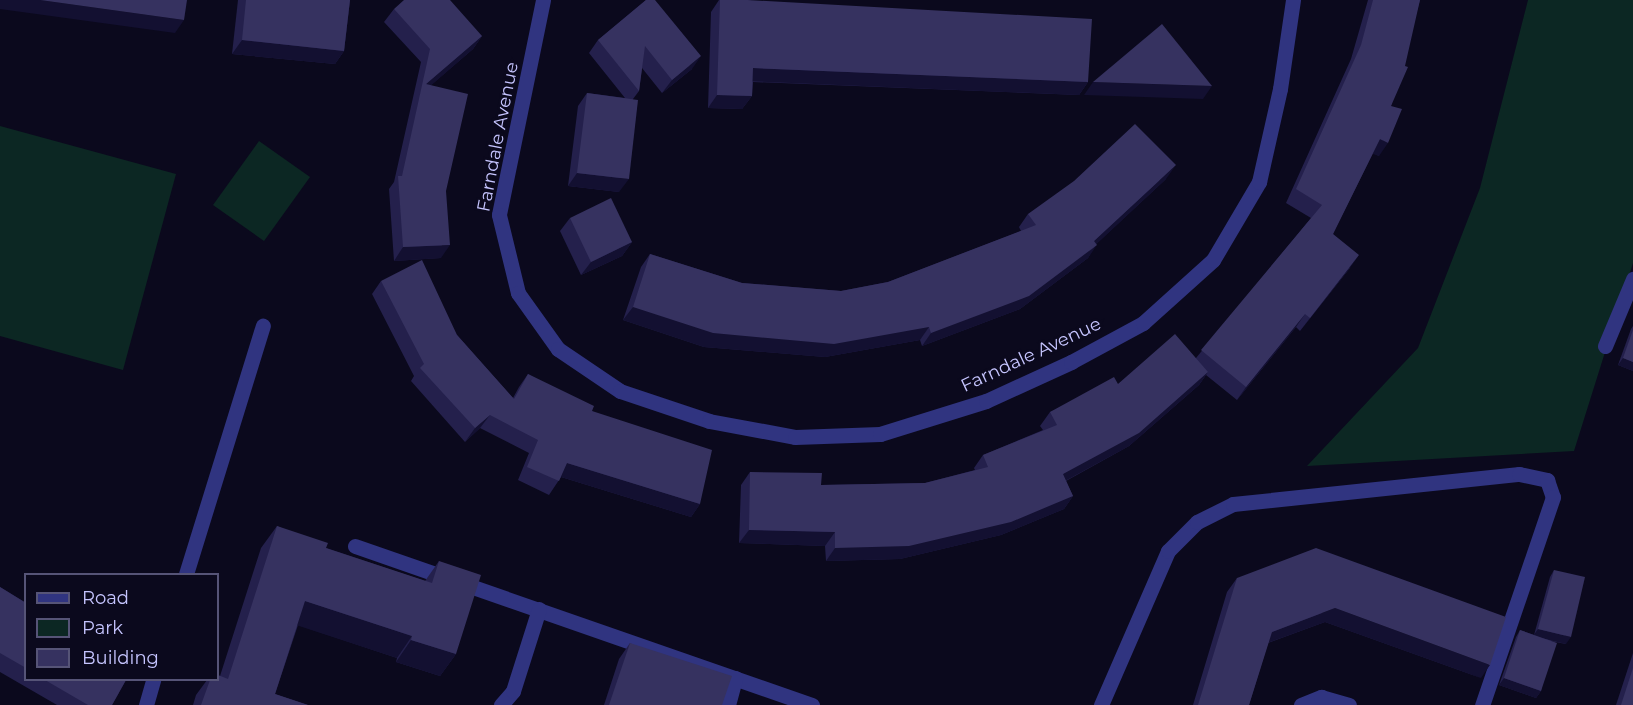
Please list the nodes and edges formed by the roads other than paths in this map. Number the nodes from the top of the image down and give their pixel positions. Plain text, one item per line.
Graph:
1 (543, 0) edge
2 (1293, 0) edge
3 (1633, 279) edge
4 (263, 326) dead end
5 (1605, 346) dead end
6 (355, 546) dead end
7 (186, 573) edge
8 (539, 609) junction
9 (735, 678) junction
10 (153, 681) edge
11 (146, 705) edge
12 (501, 705) edge
13 (728, 705) edge
14 (812, 705) edge
15 (1101, 705) edge
16 (1301, 705) edge
17 (1349, 705) edge
18 (1482, 705) edge

1 - 2 street, Farndale Avenue
3 - 5 street
4 - 7 street
6 - 8 street
8 - 9 street
8 - 12 street
9 - 13 street
9 - 14 street
10 - 11 street
15 - 18 street
16 - 17 street

